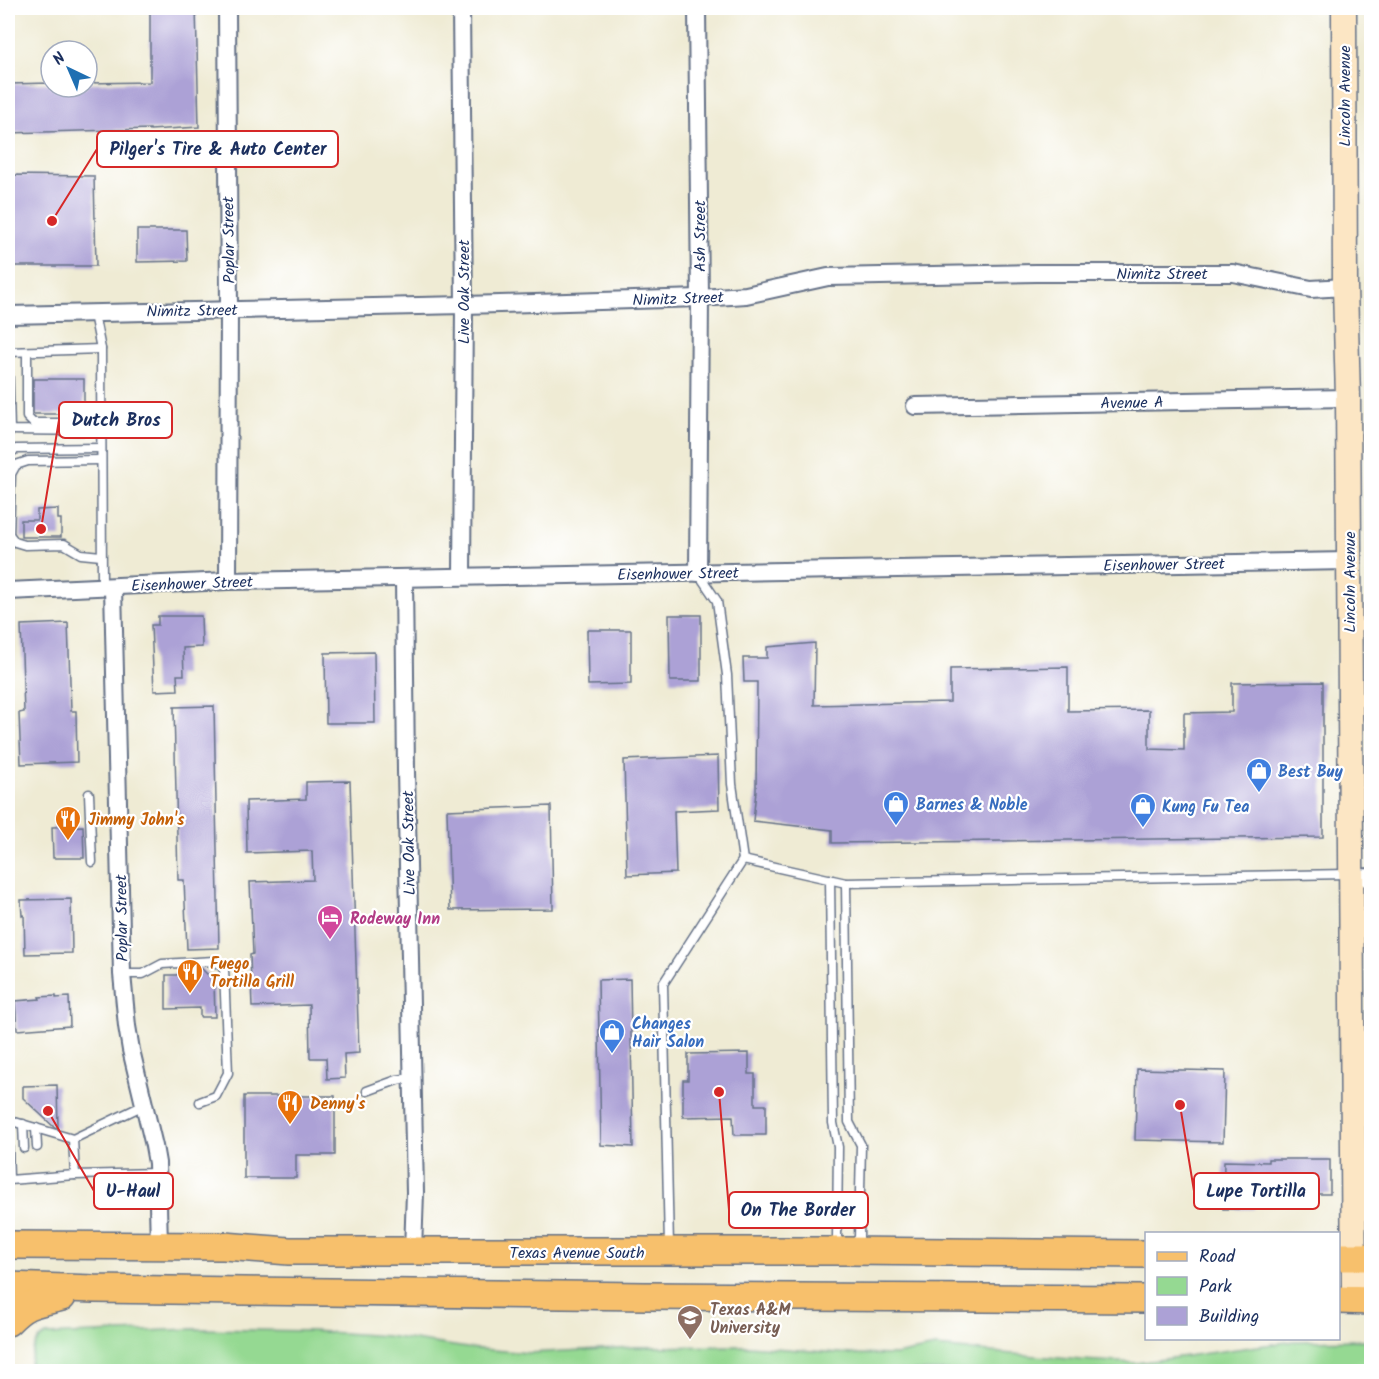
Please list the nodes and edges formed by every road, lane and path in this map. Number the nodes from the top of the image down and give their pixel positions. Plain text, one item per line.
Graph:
1 (227, 8) edge
2 (461, 8) edge
3 (697, 8) edge
4 (1344, 8) edge
5 (1345, 287) junction
6 (700, 298) junction
7 (464, 305) junction
8 (229, 309) junction
9 (94, 314) junction
10 (8, 315) edge
11 (101, 349) junction
12 (27, 352) junction
13 (1348, 398) junction
14 (915, 406) dead end
15 (101, 427) junction
16 (101, 448) junction
17 (8, 454) edge
18 (101, 460) junction
19 (8, 535) edge
20 (101, 556) junction
21 (1349, 561) junction
22 (698, 573) junction
23 (462, 576) junction
24 (404, 578) junction
25 (228, 581) junction
26 (108, 587) junction
27 (8, 591) edge
28 (1360, 625) edge
29 (89, 794) dead end
30 (743, 860) junction
31 (92, 862) dead end
32 (1358, 876) edge
33 (830, 879) junction
34 (846, 883) junction
35 (122, 974) junction
36 (412, 1078) junction
37 (367, 1090) dead end
38 (200, 1102) dead end
39 (144, 1105) junction
40 (8, 1120) edge
41 (22, 1124) junction
42 (36, 1128) junction
43 (73, 1139) junction
44 (8, 1140) edge
45 (37, 1147) dead end
46 (24, 1148) dead end
47 (157, 1173) junction
48 (75, 1175) junction
49 (8, 1245) edge
50 (159, 1246) junction
51 (413, 1251) junction
52 (847, 1251) junction
53 (669, 1252) junction
54 (1145, 1254) edge
55 (1354, 1257) edge
56 (8, 1286) edge
57 (94, 1289) junction
58 (847, 1296) junction
59 (1145, 1299) edge
60 (1355, 1301) edge
61 (8, 1322) edge

1 - 8 street, Poplar Street
2 - 7 street, Live Oak Street
3 - 6 street, Ash Street
4 - 5 street, Lincoln Avenue
5 - 6 street, Nimitz Street
5 - 13 street, Lincoln Avenue
6 - 7 street, Nimitz Street
6 - 22 street, Ash Street
7 - 8 street, Nimitz Street
7 - 23 street, Live Oak Street
8 - 9 street, Nimitz Street
8 - 25 street, Poplar Street
9 - 10 street, Nimitz Street
9 - 11 lane
11 - 12 lane
11 - 15 lane
12 - 15 lane
12 - 15 lane
13 - 14 street, Avenue A
13 - 21 street, Lincoln Avenue
15 - 16 lane
16 - 17 lane
16 - 18 lane
18 - 19 lane
18 - 20 lane
19 - 20 lane
20 - 26 lane
21 - 22 street, Eisenhower Street
21 - 28 street, Lincoln Avenue
22 - 23 street, Eisenhower Street
22 - 30 lane
23 - 24 street, Eisenhower Street
24 - 25 street, Eisenhower Street
24 - 36 street, Live Oak Street
25 - 26 street, Eisenhower Street
26 - 27 street, Eisenhower Street
26 - 35 street, Poplar Street
28 - 32 street, Lincoln Avenue
29 - 31 lane
30 - 33 lane
30 - 53 lane
32 - 34 lane
32 - 55 street, Lincoln Avenue
33 - 34 lane
33 - 52 lane
34 - 52 lane
35 - 38 lane
35 - 39 street, Poplar Street
36 - 37 lane
36 - 51 street, Live Oak Street
39 - 43 lane
39 - 47 street, Poplar Street
40 - 41 lane
41 - 42 lane
41 - 46 lane
42 - 43 lane
42 - 45 lane
43 - 48 lane
44 - 48 lane
47 - 48 lane
47 - 50 street, Poplar Street
49 - 50 main road, Texas Avenue South
50 - 51 main road, Texas Avenue South
51 - 53 main road, Texas Avenue South
52 - 53 main road, Texas Avenue South
52 - 54 main road, Texas Avenue South
52 - 58 main road
55 - 60 street, Lincoln Avenue
56 - 57 main road
57 - 58 main road
57 - 61 main road
58 - 59 main road

